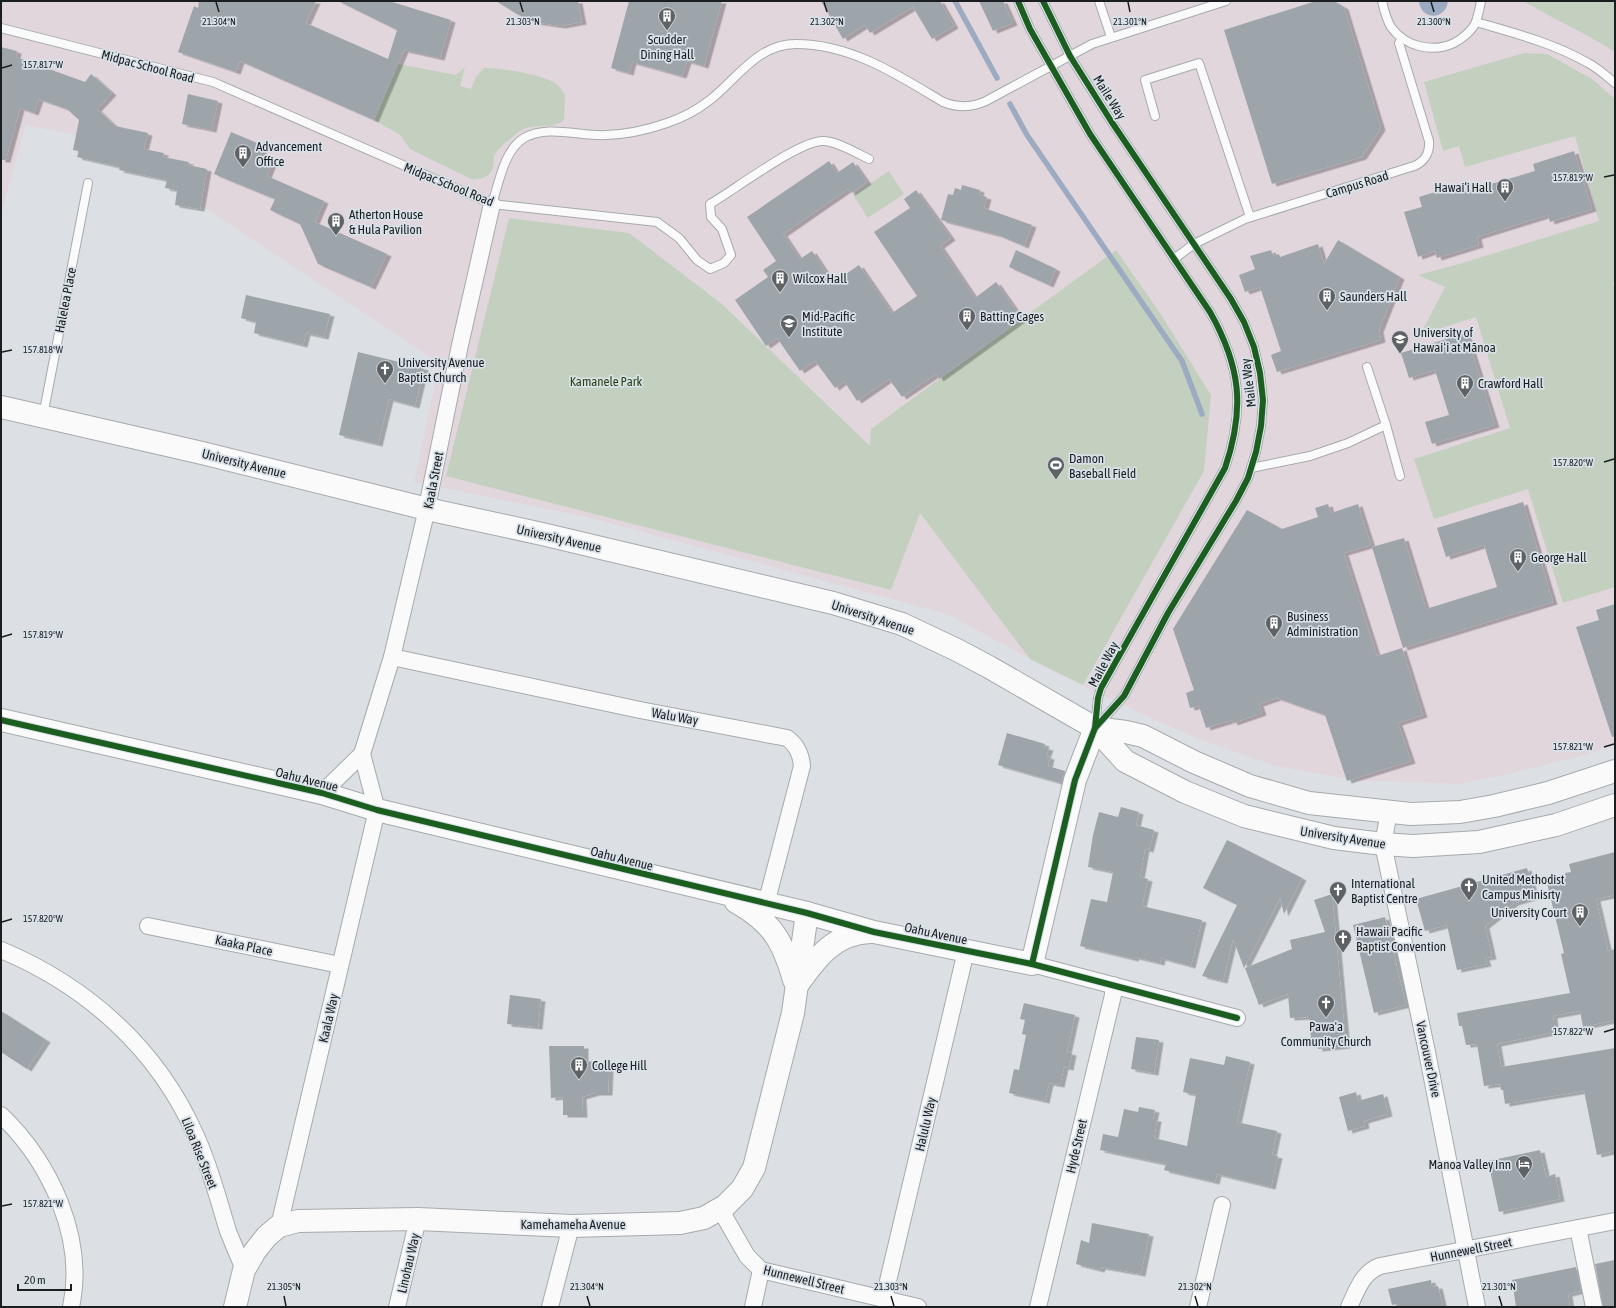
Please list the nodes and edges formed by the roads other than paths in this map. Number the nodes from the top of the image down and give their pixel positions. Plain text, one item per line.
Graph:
1 (1018, 1) edge
2 (1043, 1) edge
3 (1099, 1) edge
4 (1226, 1) edge
5 (1382, 1) edge
6 (1481, 1) edge
7 (1476, 22) junction
8 (1, 28) edge
9 (1111, 38) junction
10 (1402, 38) junction
11 (1070, 56) junction
12 (1050, 66) junction
13 (1615, 83) edge
14 (1156, 116) dead end
15 (869, 160) dead end
16 (88, 183) dead end
17 (492, 204) junction
18 (1250, 217) junction
19 (1194, 244) junction
20 (1174, 259) junction
21 (1367, 367) dead end
22 (1, 407) edge
23 (43, 417) junction
24 (1386, 425) junction
25 (1251, 468) junction
26 (1400, 476) dead end
27 (427, 509) junction
28 (392, 657) junction
29 (1, 720) edge
30 (1095, 728) junction
31 (362, 754) junction
32 (1615, 771) edge
33 (322, 793) junction
34 (1615, 805) edge
35 (377, 810) junction
36 (1389, 812) junction
37 (1383, 844) junction
38 (717, 892) junction
39 (766, 904) junction
40 (807, 913) junction
41 (148, 926) dead end
42 (874, 932) junction
43 (1, 950) edge
44 (966, 951) junction
45 (1032, 964) junction
46 (340, 965) junction
47 (1113, 985) junction
48 (796, 987) junction
49 (1237, 1018) dead end
50 (1, 1115) edge
51 (1222, 1205) dead end
52 (720, 1209) junction
53 (418, 1220) junction
54 (1615, 1221) edge
55 (279, 1226) junction
56 (571, 1226) junction
57 (1578, 1228) junction
58 (1467, 1250) junction
59 (244, 1270) junction
60 (761, 1270) junction
61 (884, 1298) junction
62 (70, 1307) edge
63 (235, 1307) edge
64 (397, 1307) edge
65 (550, 1307) edge
66 (753, 1307) edge
67 (918, 1307) edge
68 (1038, 1307) edge
69 (1198, 1307) edge
70 (1349, 1307) edge
71 (1477, 1307) edge
72 (1594, 1307) edge

1 - 12 lane, Maile Way
2 - 11 lane, Maile Way
3 - 9 lane
4 - 9 lane
5 - 10 lane
6 - 7 lane
7 - 10 lane
7 - 13 lane
8 - 17 lane, Midpac School Road
9 - 11 lane
10 - 18 lane, Campus Road
11 - 12 lane
11 - 19 lane, Maile Way
12 - 17 lane
12 - 20 lane, Maile Way
14 - 18 lane
15 - 17 lane, Midpac School Road
16 - 23 lane, Halelea Place
17 - 27 street, Kaala Street
18 - 19 lane, Campus Road
19 - 20 lane, Campus Road
19 - 25 lane, Maile Way
20 - 30 lane, Maile Way
21 - 24 lane
22 - 23 street, University Avenue
23 - 27 street, University Avenue
24 - 25 lane
24 - 26 lane
25 - 30 lane, Maile Way
27 - 28 street, Kaala Street
27 - 30 street, University Avenue
28 - 31 street, Kaala Street
28 - 39 street, Walu Way
29 - 33 street, Oahu Avenue
30 - 36 street, University Avenue
30 - 37 street, University Avenue
30 - 45 street, Maile Way
31 - 33 street, Kaala Street
31 - 35 street
32 - 36 street, University Avenue
33 - 35 street, Oahu Avenue
34 - 37 street, University Avenue
35 - 38 street, Oahu Avenue
35 - 46 street, Kaala Way
36 - 37 street, Vancouver Drive
37 - 58 street, Vancouver Drive
38 - 39 street, Oahu Avenue
38 - 48 street, Kamehameha Avenue
39 - 40 street, Oahu Avenue
40 - 42 street, Oahu Avenue
40 - 48 street
41 - 46 street, Kaaka Place
42 - 44 street, Oahu Avenue
42 - 48 street, Kamehameha Avenue
43 - 59 street, Liloa Rise Street
44 - 45 street, Oahu Avenue
44 - 61 street, Halulu Way
45 - 47 street, Oahu Avenue
46 - 55 street, Kaala Way
47 - 49 street, Oahu Avenue
47 - 68 street, Hyde Street
48 - 52 street, Kamehameha Avenue
50 - 62 street
51 - 69 street
52 - 56 street, Kamehameha Avenue
52 - 60 street, Hunnewell Street
53 - 55 street, Kamehameha Avenue
53 - 56 street, Kamehameha Avenue
53 - 64 street, Linohau Way
54 - 57 street, Hunnewell Street
55 - 59 street, Kamehameha Avenue
56 - 65 street
57 - 58 street, Hunnewell Street
57 - 72 street
58 - 70 street, Hunnewell Street
58 - 71 street, Vancouver Drive
59 - 63 street, Kamehameha Avenue
60 - 61 street, Hunnewell Street
60 - 66 street
61 - 67 street, Hunnewell Street

